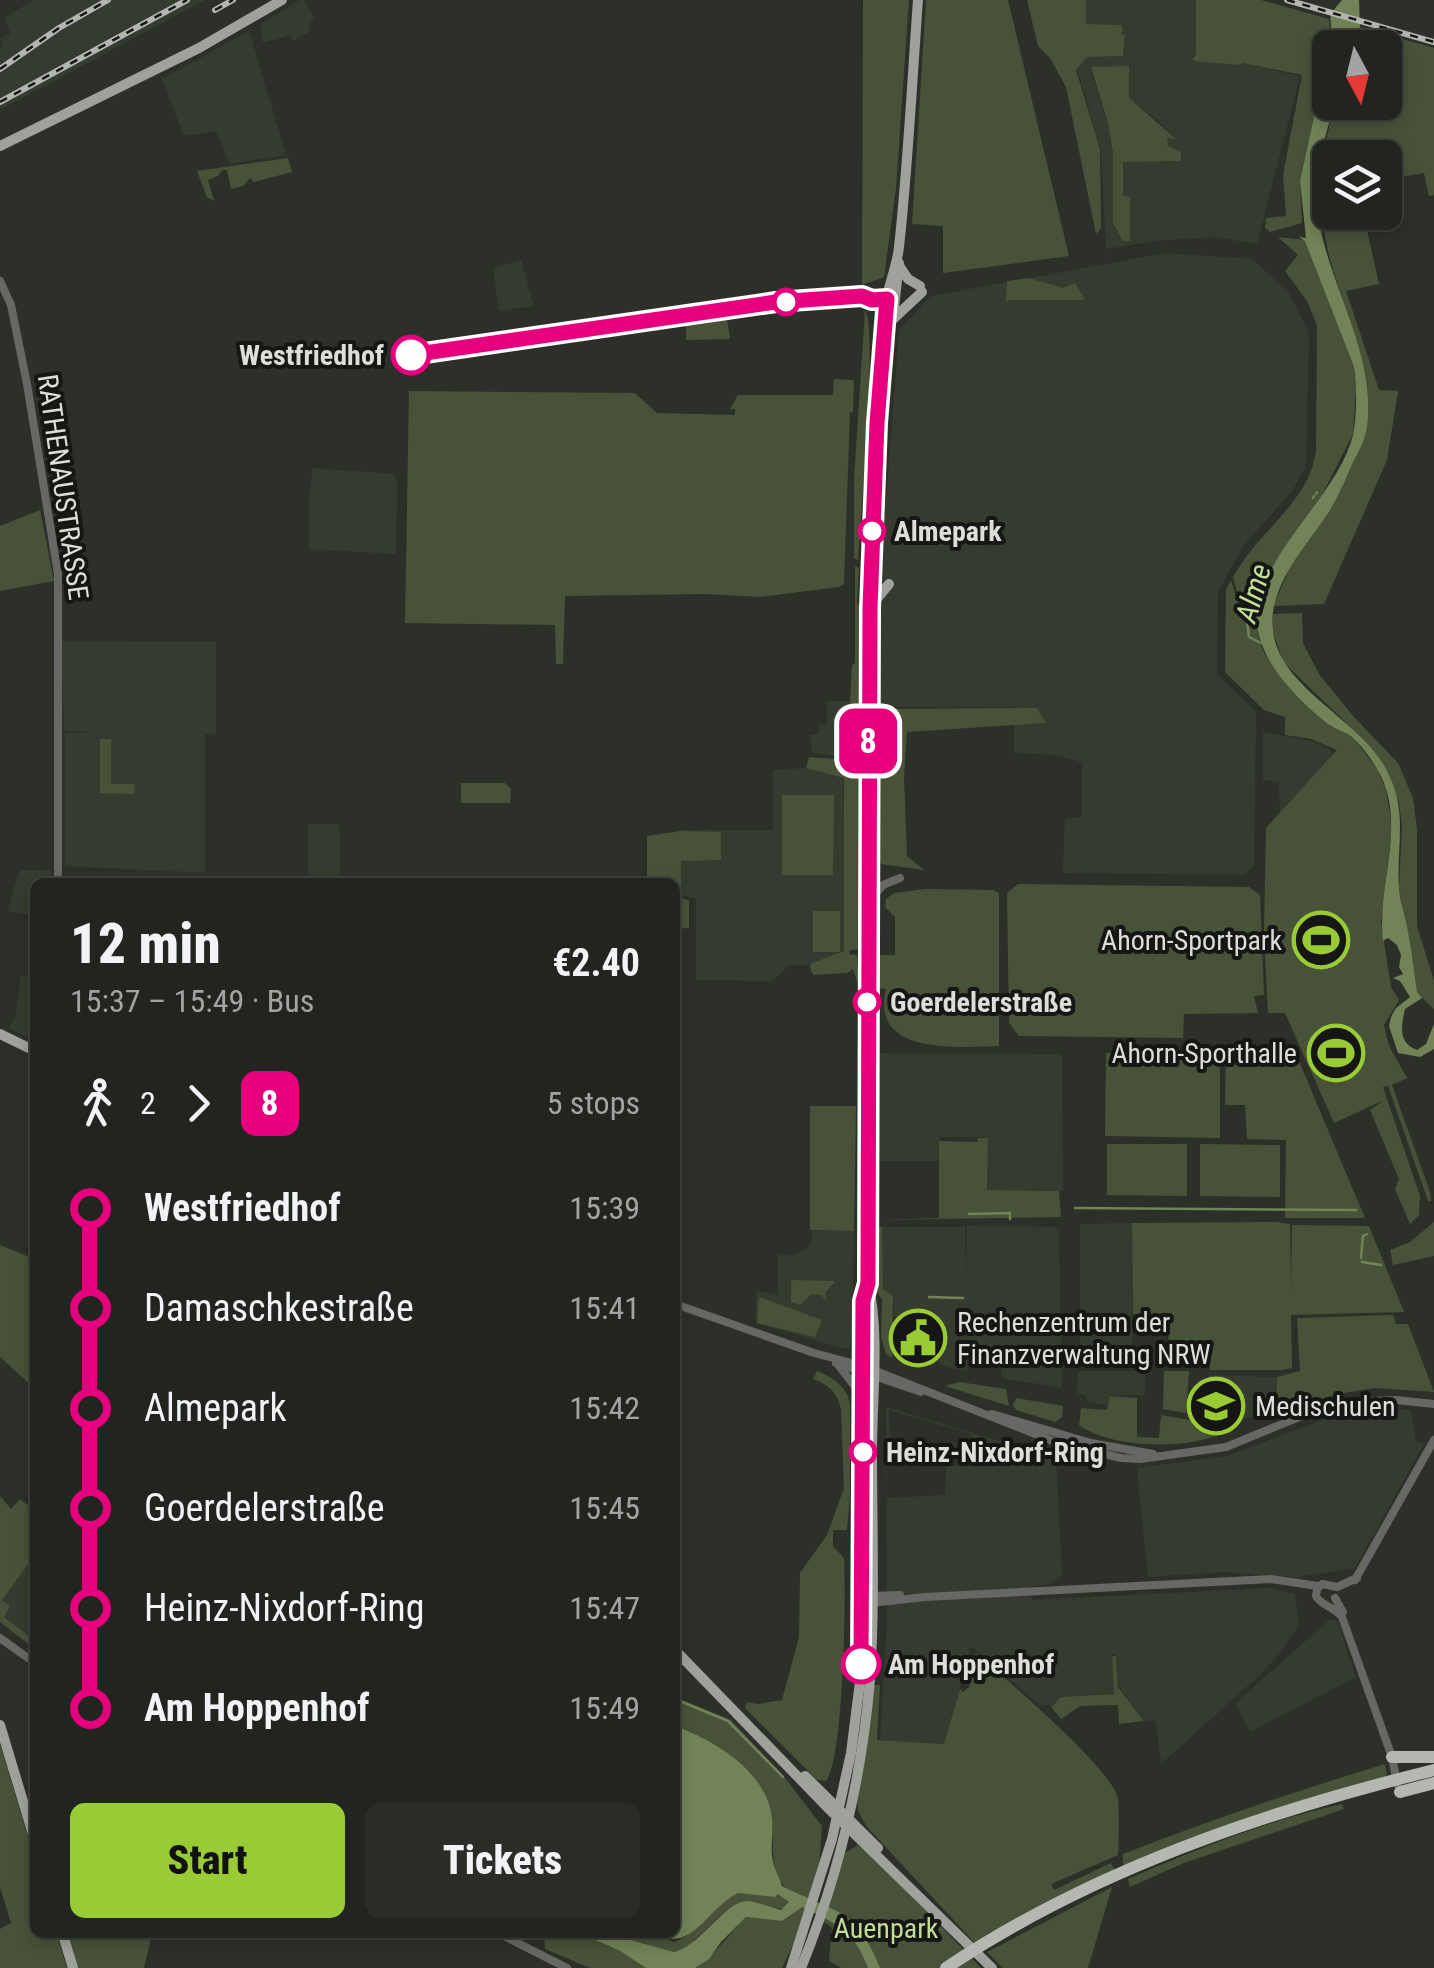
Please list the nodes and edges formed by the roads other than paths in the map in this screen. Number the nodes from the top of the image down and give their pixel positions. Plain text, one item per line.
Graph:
1 (282, 0) edge
2 (918, 0) edge
3 (0, 146) edge
4 (899, 262) junction
5 (0, 281) edge
6 (889, 325) junction
7 (889, 584) dead end
8 (870, 608) junction
9 (58, 878) edge
10 (900, 878) dead end
11 (868, 908) junction
12 (0, 1034) edge
13 (30, 1049) edge
14 (868, 1283) junction
15 (680, 1306) edge
16 (863, 1330) junction
17 (837, 1360) junction
18 (868, 1371) junction
19 (895, 1385) junction
20 (926, 1392) junction
21 (863, 1398) junction
22 (1434, 1404) edge
23 (872, 1414) junction
24 (1434, 1440) edge
25 (1317, 1591) junction
26 (1333, 1596) junction
27 (869, 1599) junction
28 (0, 1638) edge
29 (680, 1655) edge
30 (30, 1659) edge
31 (0, 1725) edge
32 (1434, 1757) edge
33 (1392, 1758) junction
34 (1434, 1770) edge
35 (845, 1783) junction
36 (1434, 1784) edge
37 (1400, 1792) joint
38 (822, 1796) junction
39 (852, 1799) junction
40 (842, 1816) junction
41 (30, 1824) edge
42 (862, 1831) junction
43 (832, 1839) junction
44 (865, 1844) junction
45 (836, 1860) junction
46 (901, 1876) junction
47 (822, 1894) junction
48 (811, 1929) junction
49 (64, 1938) edge
50 (508, 1938) edge
51 (73, 1968) edge
52 (567, 1968) edge
53 (792, 1968) edge
54 (801, 1968) edge
55 (946, 1968) edge
56 (992, 1968) edge

1 - 3 main road
2 - 4 main road
4 - 6 main road
4 - 6 main road
5 - 9 street, RATHENAUSTRASSE
6 - 8 main road
7 - 8 main road
8 - 11 main road
10 - 11 street
11 - 14 main road
12 - 13 main road
14 - 16 main road
14 - 18 main road
15 - 17 street
16 - 17 street
16 - 18 main road
17 - 18 street
17 - 21 street
18 - 19 street
18 - 20 street
18 - 21 main road
18 - 23 main road
19 - 20 street
19 - 23 street
20 - 22 street
21 - 27 main road
23 - 27 main road
24 - 26 street
25 - 26 street
25 - 26 street
25 - 27 street
26 - 33 street
27 - 35 main road
27 - 39 main road
28 - 30 street
29 - 38 main road
31 - 41 main road
32 - 33 highway
33 - 37 street
34 - 55 highway
35 - 38 main road
35 - 40 main road
36 - 37 highway
38 - 40 main road
38 - 43 main road
39 - 40 main road
39 - 42 main road
40 - 42 main road
40 - 43 main road
40 - 44 main road
40 - 45 main road
42 - 46 main road
43 - 47 main road
44 - 45 main road
44 - 46 main road
45 - 47 main road
46 - 56 main road
47 - 48 main road
48 - 53 main road
48 - 54 main road
49 - 51 main road
50 - 52 street

